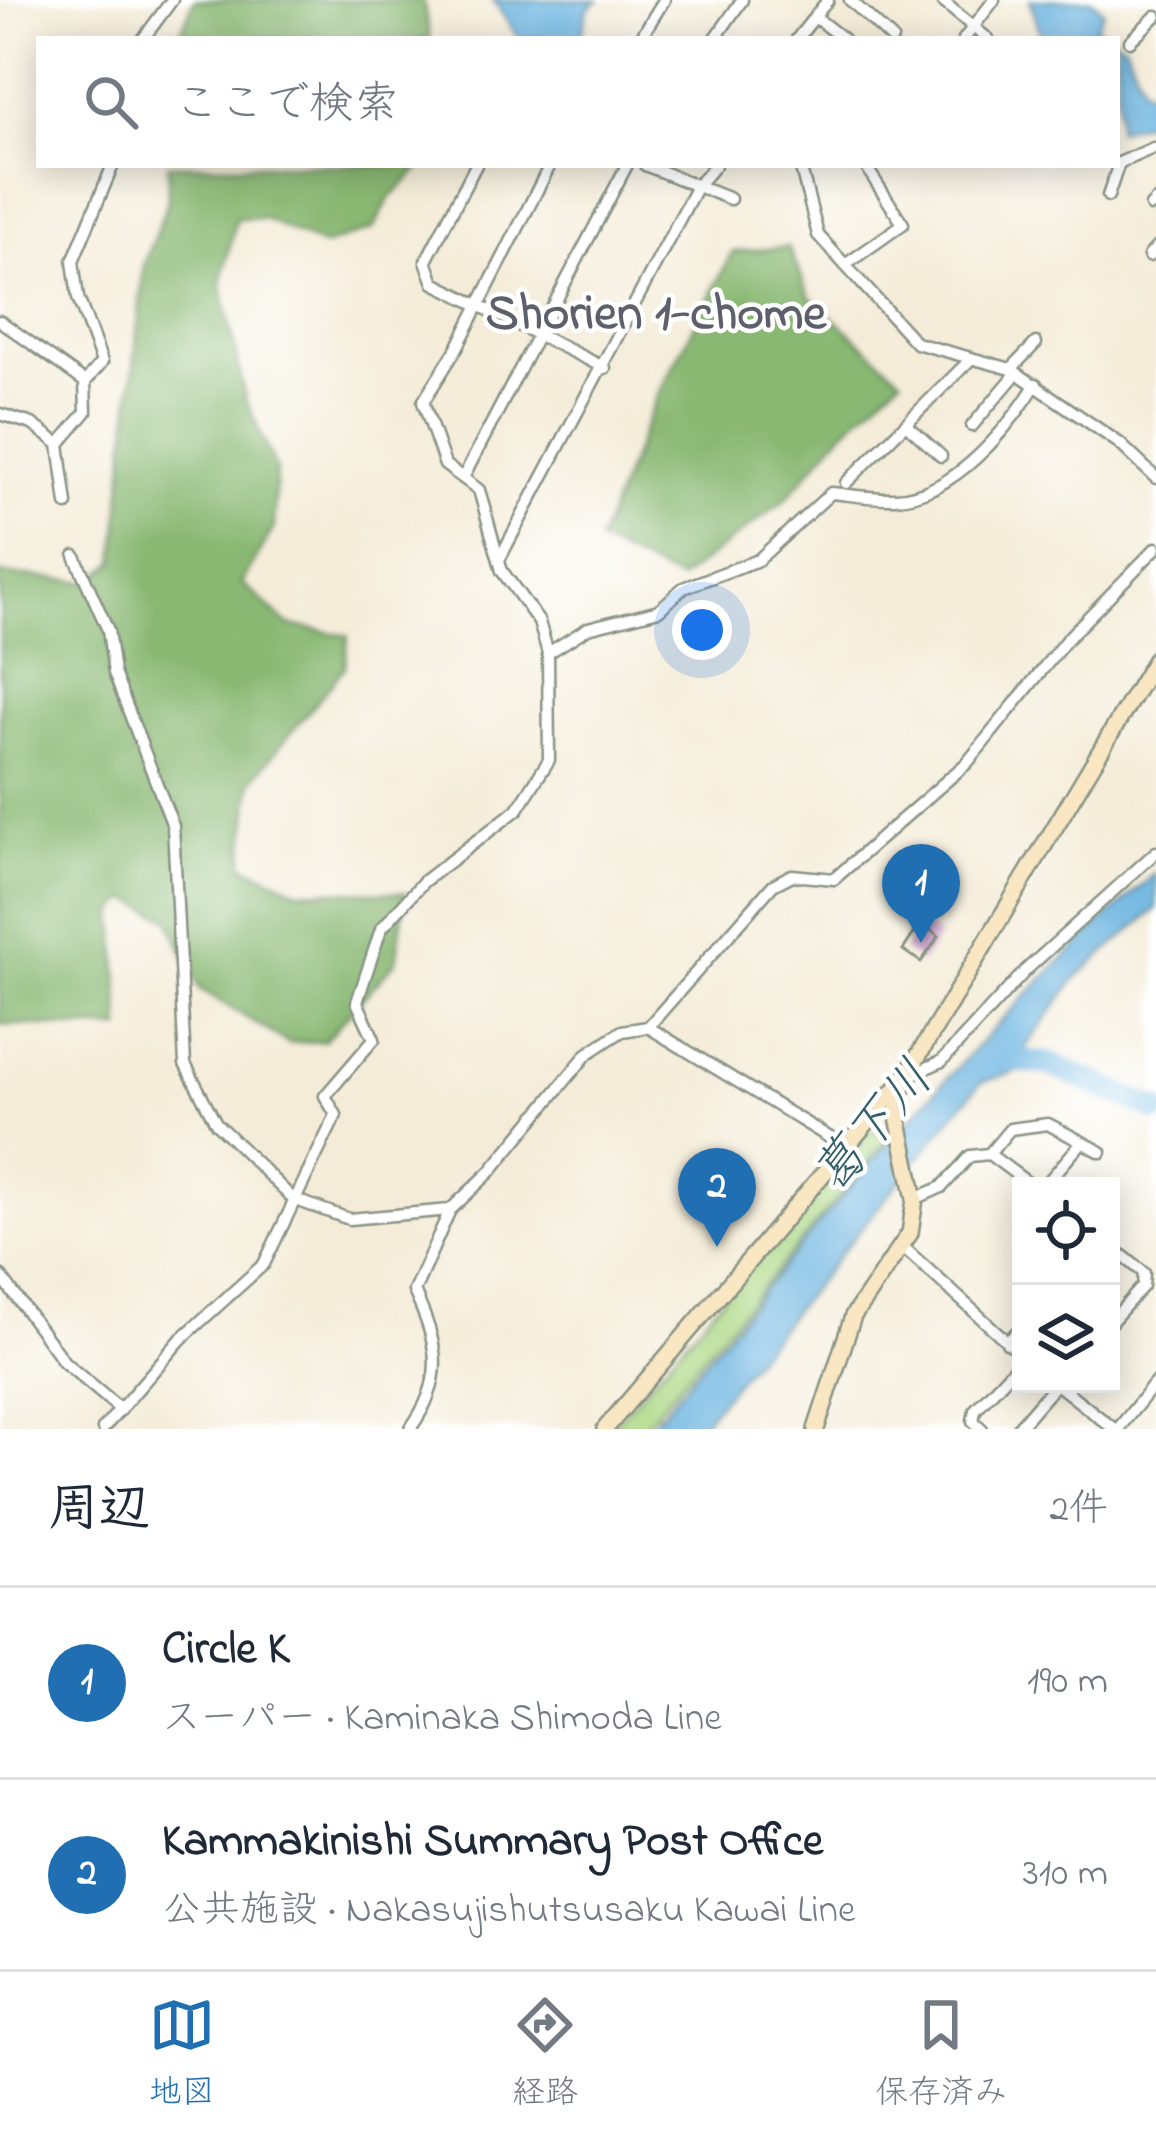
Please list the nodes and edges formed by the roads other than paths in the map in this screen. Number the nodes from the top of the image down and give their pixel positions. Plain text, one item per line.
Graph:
1 (172, 0) edge
2 (664, 0) edge
3 (742, 0) edge
4 (828, 0) edge
5 (850, 0) edge
6 (941, 0) edge
7 (994, 0) edge
8 (1156, 16) edge
9 (815, 17) junction
10 (973, 27) junction
11 (145, 36) edge
12 (642, 36) edge
13 (717, 36) edge
14 (799, 36) edge
15 (838, 36) edge
16 (889, 36) edge
17 (966, 36) edge
18 (984, 36) edge
19 (1130, 40) dead end
20 (1155, 149) edge
21 (1120, 163) edge
22 (112, 168) edge
23 (474, 168) edge
24 (548, 168) edge
25 (625, 168) edge
26 (652, 168) edge
27 (712, 168) edge
28 (801, 168) edge
29 (867, 168) edge
30 (1117, 168) edge
31 (697, 186) junction
32 (1108, 196) dead end
33 (730, 199) dead end
34 (845, 265) junction
35 (476, 306) junction
36 (0, 322) edge
37 (540, 337) junction
38 (1036, 343) dead end
39 (971, 359) junction
40 (605, 368) junction
41 (1013, 371) junction
42 (85, 382) junction
43 (1036, 384) junction
44 (0, 414) edge
45 (906, 424) junction
46 (972, 426) dead end
47 (59, 444) junction
48 (940, 456) dead end
49 (464, 476) junction
50 (1156, 478) edge
51 (847, 483) dead end
52 (67, 504) dead end
53 (1156, 548) edge
54 (75, 556) dead end
55 (500, 558) junction
56 (548, 653) junction
57 (1156, 658) edge
58 (1156, 852) edge
59 (648, 1027) junction
60 (905, 1078) junction
61 (1082, 1142) junction
62 (845, 1147) junction
63 (1101, 1152) dead end
64 (988, 1154) junction
65 (1021, 1177) edge
66 (1053, 1177) edge
67 (293, 1199) junction
68 (916, 1199) junction
69 (450, 1210) junction
70 (902, 1246) junction
71 (1120, 1253) edge
72 (0, 1275) edge
73 (1120, 1312) edge
74 (1012, 1337) edge
75 (1007, 1343) junction
76 (1012, 1348) edge
77 (1012, 1368) edge
78 (1156, 1382) edge
79 (1048, 1393) edge
80 (1068, 1393) edge
81 (121, 1409) junction
82 (103, 1429) edge
83 (410, 1429) edge
84 (605, 1429) edge
85 (816, 1429) edge
86 (982, 1429) edge
87 (1017, 1429) edge
88 (1116, 1429) edge

1 - 11 street
2 - 12 street
3 - 13 street
4 - 9 street
5 - 16 street
6 - 10 street
7 - 10 street
8 - 19 street
9 - 14 street
9 - 15 street
10 - 17 street
10 - 18 street
20 - 21 street
22 - 42 street
23 - 35 street
24 - 35 street
25 - 37 street
26 - 31 street
27 - 31 street
28 - 34 street
29 - 34 street
30 - 32 street
31 - 33 street
31 - 40 street
34 - 39 street
35 - 37 street
35 - 49 street
36 - 42 street
37 - 40 street
37 - 49 street
38 - 41 street
39 - 41 street
39 - 45 street
40 - 55 street
41 - 43 street
41 - 46 street
42 - 47 street
43 - 50 street
43 - 56 street
44 - 47 street
45 - 48 street
45 - 51 street
47 - 52 street
49 - 55 street
53 - 59 street
54 - 67 street
55 - 56 street
56 - 67 street
57 - 60 main road
58 - 60 street
59 - 62 street
59 - 69 street
60 - 62 main road
60 - 68 main road
61 - 63 street
61 - 64 street
61 - 66 street
62 - 84 main road
64 - 65 street
64 - 68 street
67 - 69 street
67 - 81 street
68 - 70 main road
69 - 83 street
70 - 75 street
70 - 85 main road
71 - 73 street
72 - 81 street
74 - 75 street
75 - 76 street
77 - 86 street
78 - 88 street
79 - 87 street
80 - 88 street
81 - 82 street

